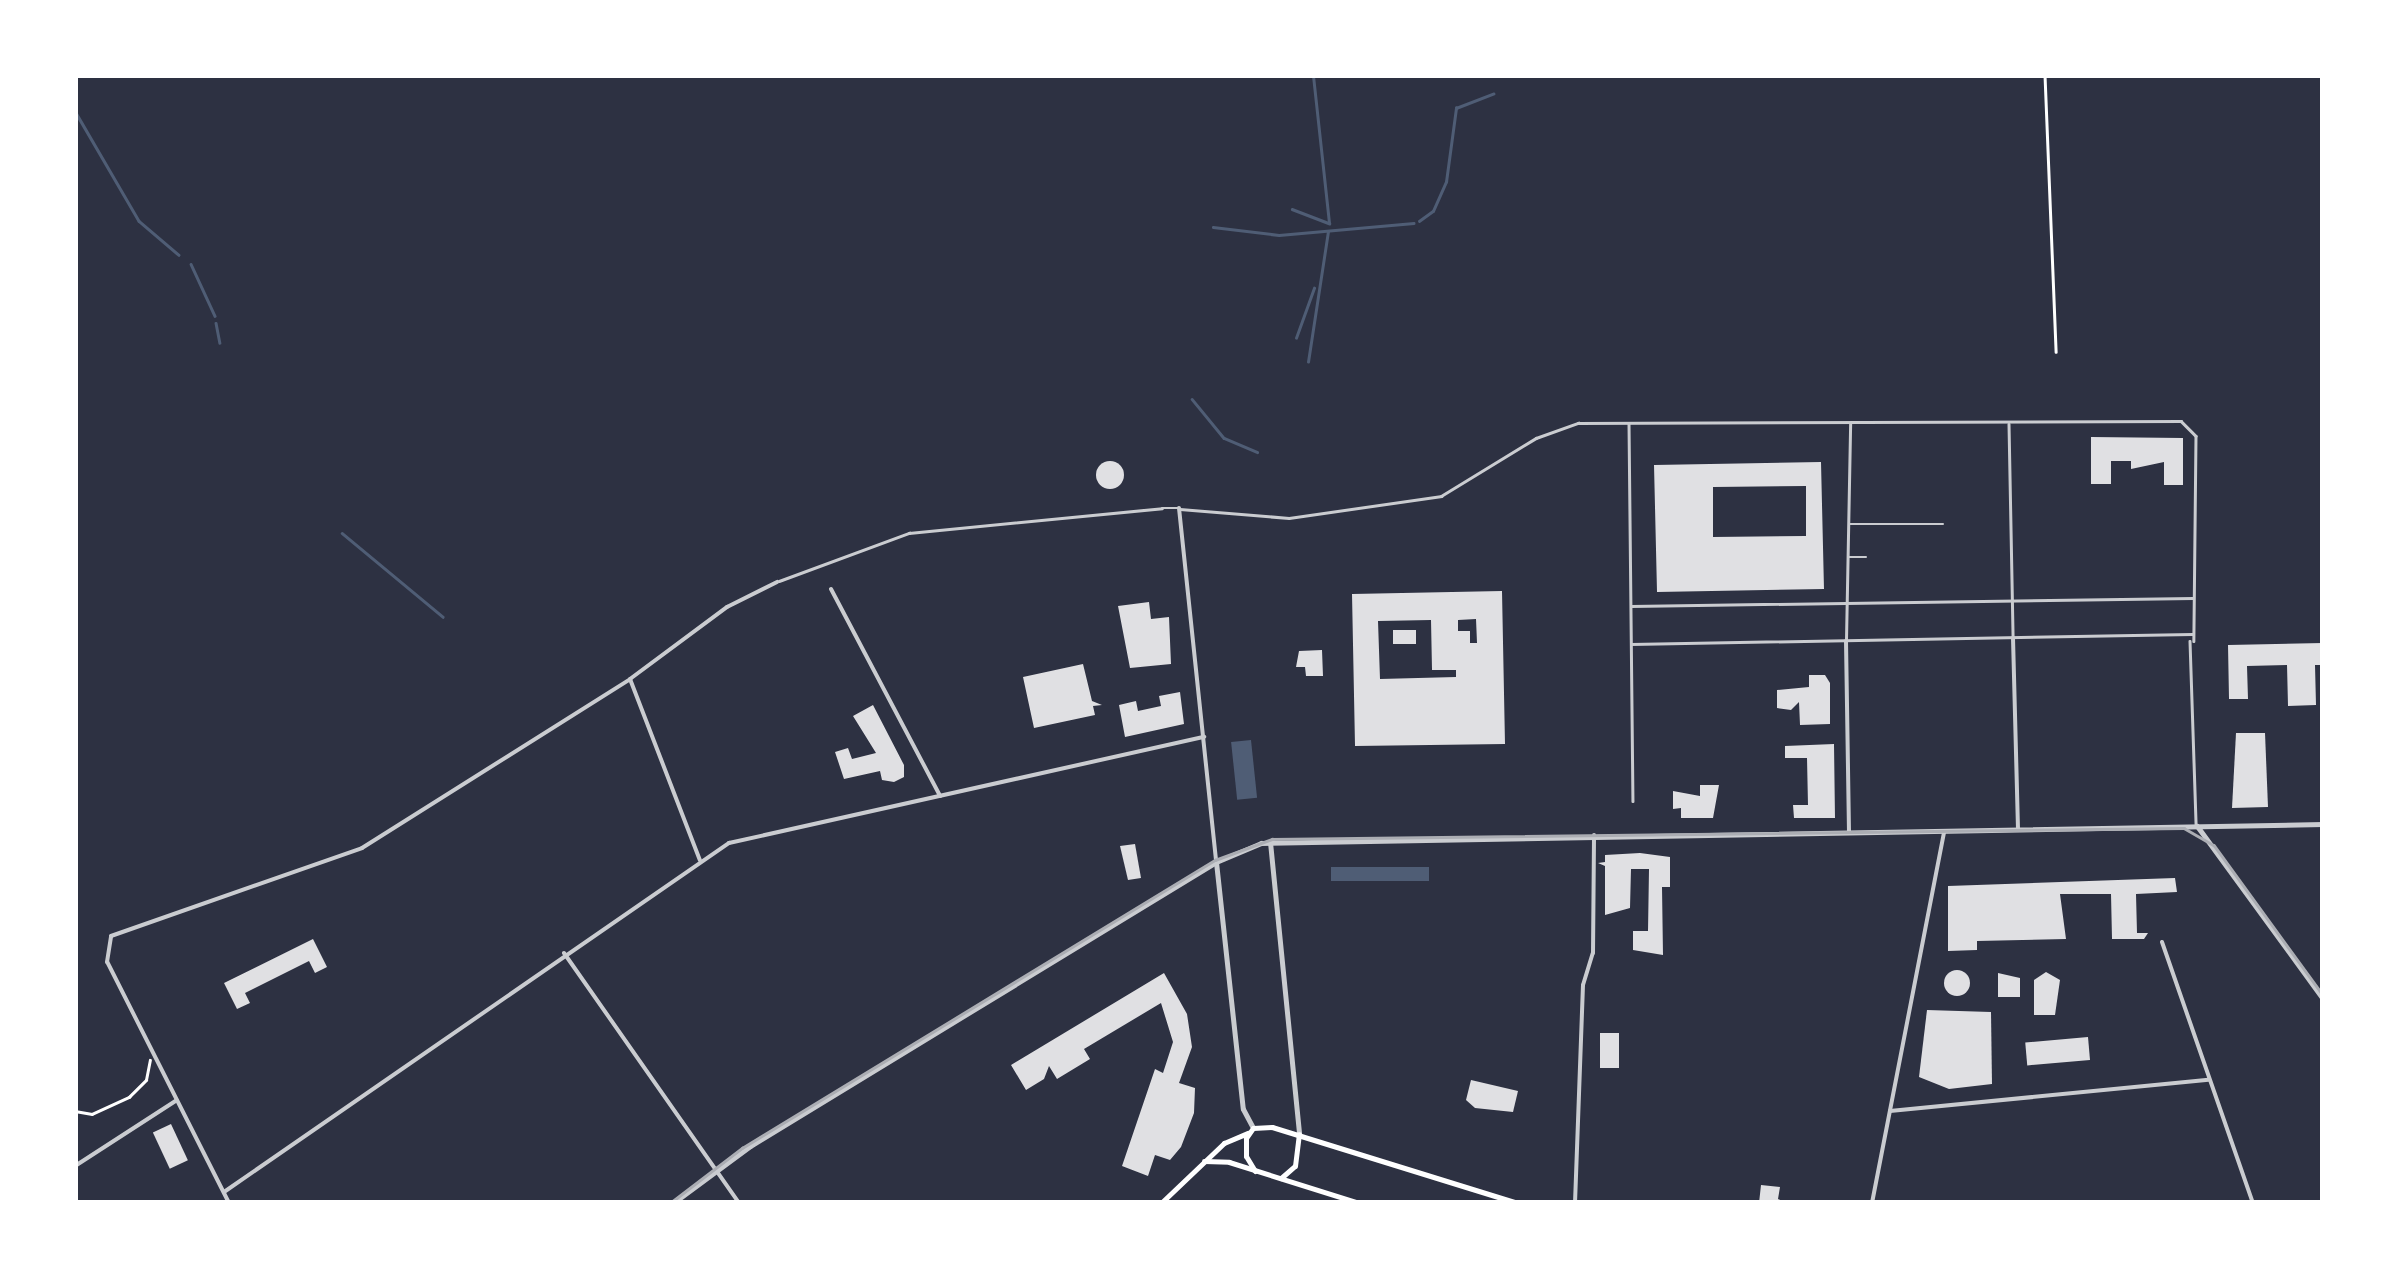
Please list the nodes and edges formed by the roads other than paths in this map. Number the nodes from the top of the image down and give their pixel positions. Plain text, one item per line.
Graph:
1 (1850, 422) junction
2 (2009, 422) junction
3 (1629, 424) junction
4 (1179, 508) junction
5 (1848, 524) junction
6 (1943, 524) dead end
7 (1848, 557) junction
8 (1866, 557) dead end
9 (777, 582) joint
10 (832, 590) dead end
11 (2194, 598) junction
12 (2012, 600) junction
13 (1846, 603) junction
14 (1631, 606) junction
15 (2194, 634) junction
16 (2013, 638) junction
17 (1846, 641) junction
18 (1631, 644) junction
19 (630, 679) junction
20 (1204, 736) junction
21 (940, 796) junction
22 (1633, 801) dead end
23 (2323, 824) edge
24 (2197, 826) junction
25 (2018, 831) junction
26 (1849, 832) junction
27 (1944, 832) junction
28 (1594, 834) junction
29 (1270, 842) junction
30 (700, 860) junction
31 (1216, 862) junction
32 (2162, 942) dead end
33 (564, 953) junction
34 (2323, 998) edge
35 (2208, 1080) junction
36 (177, 1100) junction
37 (1890, 1110) junction
38 (1251, 1130) junction
39 (1299, 1134) junction
40 (1204, 1161) junction
41 (75, 1166) edge
42 (715, 1169) junction
43 (1256, 1171) junction
44 (1280, 1178) junction
45 (224, 1192) junction
46 (229, 1203) edge
47 (674, 1203) edge
48 (739, 1203) edge
49 (1161, 1203) edge
50 (1359, 1203) edge
51 (1518, 1203) edge
52 (1575, 1203) edge
53 (1872, 1203) edge
54 (2253, 1203) edge

1 - 2 street
1 - 3 street
1 - 5 street
2 - 11 street
2 - 12 street
3 - 4 street
3 - 14 street
4 - 9 street
4 - 20 street
5 - 6 street
5 - 7 street
7 - 8 street
7 - 13 street
9 - 19 street
10 - 21 street
11 - 12 street
11 - 15 street
12 - 13 street
12 - 16 street
13 - 14 street
13 - 17 street
14 - 18 street
15 - 16 street
15 - 24 street
16 - 17 street
16 - 25 street
17 - 18 street
17 - 26 street
18 - 22 street
19 - 30 street
19 - 36 street
20 - 21 street
20 - 31 street
21 - 30 street
23 - 24 street
24 - 25 street
24 - 34 street
25 - 27 street
26 - 27 street
26 - 28 street
27 - 37 street
28 - 29 street
28 - 52 street
29 - 31 street
29 - 39 street
30 - 33 street
31 - 38 street
31 - 42 street
32 - 35 street
33 - 42 street
33 - 45 street
35 - 37 street
35 - 54 street
36 - 41 street
36 - 45 street
37 - 53 street
38 - 39 main road
38 - 40 main road
38 - 43 main road
39 - 44 main road
39 - 51 main road
40 - 43 main road
40 - 49 main road
42 - 47 street
42 - 48 street
43 - 44 main road
44 - 50 main road
45 - 46 street

